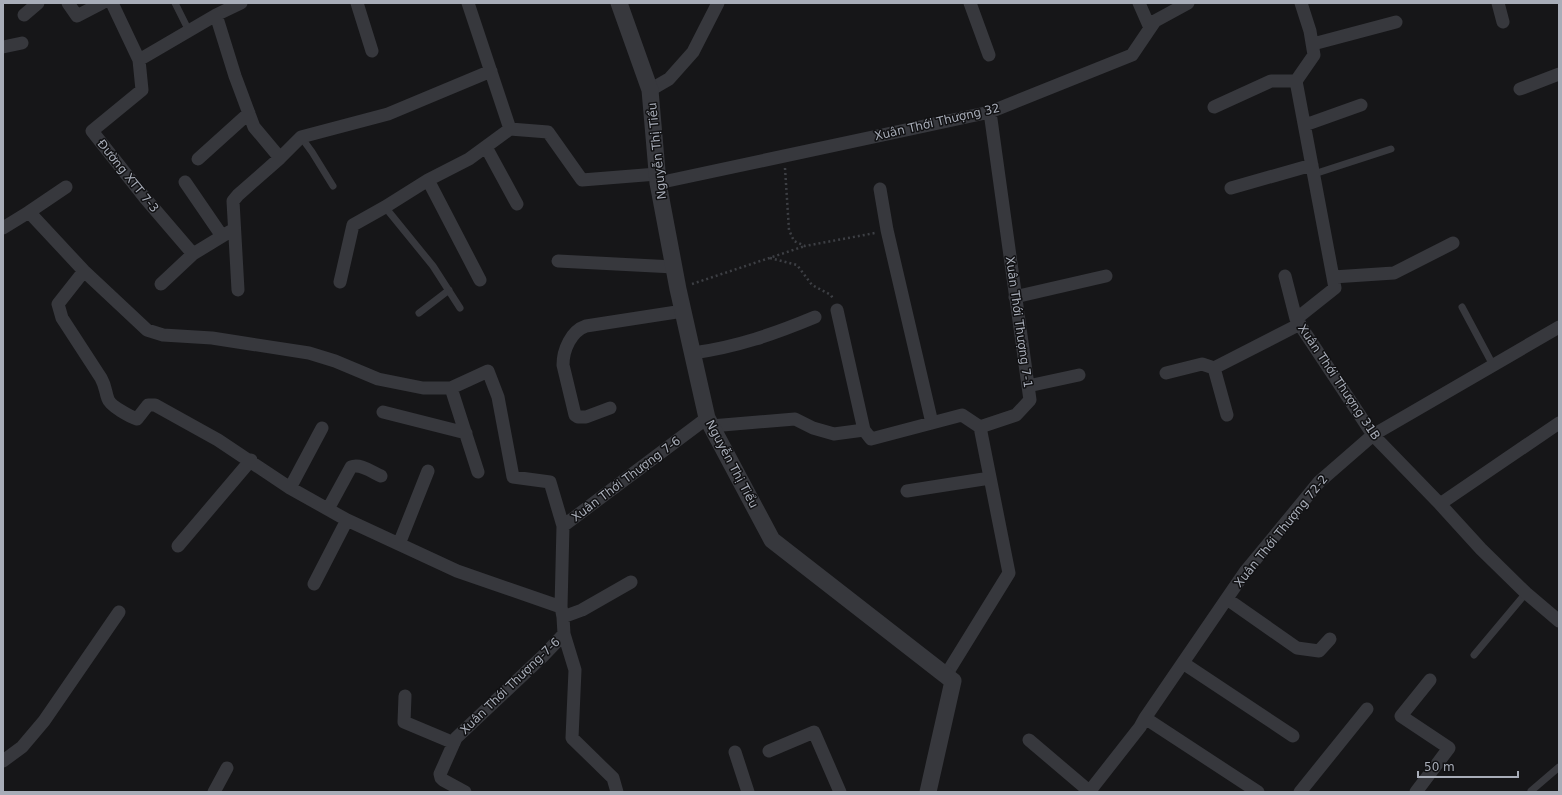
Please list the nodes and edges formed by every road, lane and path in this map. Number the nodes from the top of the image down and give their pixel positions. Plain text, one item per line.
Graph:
1 (38, 3) edge
2 (68, 3) edge
3 (102, 3) edge
4 (112, 3) edge
5 (175, 3) edge
6 (241, 3) edge
7 (357, 3) edge
8 (468, 3) edge
9 (619, 3) edge
10 (718, 3) edge
11 (970, 3) edge
12 (1139, 3) edge
13 (1188, 3) edge
14 (1301, 3) edge
15 (1498, 3) edge
16 (24, 15) dead end
17 (216, 15) junction
18 (1396, 22) dead end
19 (1503, 22) dead end
20 (1150, 28) junction
21 (189, 31) junction
22 (22, 43) dead end
23 (1313, 44) junction
24 (3, 47) edge
25 (372, 51) dead end
26 (989, 54) dead end
27 (139, 60) junction
28 (491, 71) junction
29 (1559, 74) edge
30 (1296, 81) junction
31 (1520, 89) dead end
32 (650, 90) junction
33 (1361, 105) dead end
34 (1214, 107) dead end
35 (990, 112) junction
36 (249, 113) junction
37 (1305, 125) junction
38 (510, 129) junction
39 (301, 137) junction
40 (486, 147) junction
41 (1391, 149) dead end
42 (784, 156) junction
43 (280, 158) junction
44 (198, 159) dead end
45 (1313, 170) junction
46 (658, 178) junction
47 (428, 180) junction
48 (185, 182) dead end
49 (333, 186) dead end
50 (66, 187) dead end
51 (1231, 188) dead end
52 (880, 189) dead end
53 (517, 204) dead end
54 (385, 207) junction
55 (29, 212) junction
56 (3, 228) edge
57 (234, 229) junction
58 (887, 230) junction
59 (222, 236) junction
60 (1453, 243) dead end
61 (805, 246) junction
62 (193, 254) junction
63 (769, 258) junction
64 (558, 261) dead end
65 (674, 266) junction
66 (84, 271) junction
67 (1106, 276) dead end
68 (1285, 276) dead end
69 (1333, 277) junction
70 (480, 280) dead end
71 (340, 282) dead end
72 (161, 284) dead end
73 (678, 289) junction
74 (238, 290) dead end
75 (449, 290) junction
76 (1015, 297) junction
77 (1462, 307) dead end
78 (460, 308) dead end
79 (837, 310) joint
80 (683, 311) junction
81 (419, 313) dead end
82 (815, 317) dead end
83 (1298, 321) junction
84 (1559, 327) edge
85 (693, 353) junction
86 (1494, 365) junction
87 (1214, 368) junction
88 (1166, 373) dead end
89 (1079, 375) dead end
90 (1028, 386) junction
91 (451, 388) junction
92 (610, 408) dead end
93 (383, 412) dead end
94 (1227, 415) dead end
95 (709, 422) junction
96 (932, 423) junction
97 (1559, 423) edge
98 (980, 427) junction
99 (322, 428) dead end
100 (864, 430) junction
101 (466, 433) junction
102 (1373, 435) junction
103 (251, 460) junction
104 (428, 470) dead end
105 (478, 472) dead end
106 (381, 476) dead end
107 (990, 478) junction
108 (290, 488) junction
109 (907, 491) dead end
110 (1440, 504) junction
111 (328, 509) junction
112 (347, 520) junction
113 (563, 526) junction
114 (399, 544) junction
115 (178, 546) dead end
116 (631, 582) dead end
117 (314, 584) dead end
118 (1526, 593) junction
119 (1227, 599) junction
120 (119, 612) dead end
121 (562, 612) junction
122 (1559, 621) edge
123 (564, 634) junction
124 (1330, 639) dead end
125 (1474, 655) dead end
126 (1183, 663) junction
127 (946, 675) junction
128 (1430, 680) dead end
129 (405, 696) dead end
130 (1367, 709) dead end
131 (1145, 718) junction
132 (1293, 736) dead end
133 (1029, 740) dead end
134 (454, 743) junction
135 (769, 751) dead end
136 (735, 752) dead end
137 (3, 761) edge
138 (1559, 767) edge
139 (227, 768) dead end
140 (1531, 791) edge
141 (214, 792) edge
142 (465, 792) edge
143 (617, 792) edge
144 (748, 792) edge
145 (840, 792) edge
146 (928, 792) edge
147 (1089, 792) edge
148 (1258, 792) edge
149 (1300, 792) edge
150 (1416, 792) edge

1 - 16 street
2 - 3 street
4 - 27 street
5 - 21 lane
6 - 17 street
7 - 25 street
8 - 28 street
9 - 32 street, Nguyễn Thị Tiểu
10 - 32 street
11 - 26 street
12 - 20 street
13 - 20 street, Xuân Thới Thượng 32
14 - 23 street
15 - 19 street
17 - 21 street
17 - 36 street
18 - 23 street
20 - 35 street, Xuân Thới Thượng 32
21 - 27 street
22 - 24 street
23 - 30 street
27 - 62 street, Đường XTT 7-3
28 - 38 street
28 - 39 street
29 - 31 street
30 - 34 street
30 - 37 street, Xuân Thới Thượng 31B
32 - 46 street, Nguyễn Thị Tiểu
33 - 37 street
35 - 42 street, Xuân Thới Thượng 32
35 - 76 street, Xuân Thới Thượng 7-1
36 - 43 street
36 - 44 street
37 - 45 street, Xuân Thới Thượng 31B
38 - 40 street
38 - 46 street, Xuân Thới Thượng 32
39 - 43 street
39 - 49 lane
40 - 47 street
40 - 53 street
41 - 45 lane
42 - 46 street, Xuân Thới Thượng 32
42 - 61 path
43 - 57 street
45 - 51 street
45 - 69 street, Xuân Thới Thượng 31B
46 - 65 street, Nguyễn Thị Tiểu
47 - 54 street
47 - 70 street
48 - 59 street
50 - 55 street
52 - 58 street
54 - 71 street
54 - 75 lane
55 - 56 street
55 - 66 street
57 - 59 street
57 - 74 street
58 - 61 path
58 - 96 street
59 - 62 street
60 - 69 street
61 - 63 path
62 - 72 street
63 - 73 path
63 - 79 path
64 - 65 street
65 - 73 street, Nguyễn Thị Tiểu
66 - 91 street
66 - 103 street
67 - 76 street
68 - 83 street
69 - 83 street, Xuân Thới Thượng 31B
73 - 80 street, Nguyễn Thị Tiểu
75 - 78 lane
75 - 81 lane
76 - 90 street, Xuân Thới Thượng 7-1
77 - 86 lane
79 - 100 street
80 - 85 street, Nguyễn Thị Tiểu
80 - 92 street
82 - 85 street
83 - 87 street
83 - 102 street, Xuân Thới Thượng 31B
84 - 86 street, Xuân Thới Thượng 72-2
85 - 95 street, Nguyễn Thị Tiểu
86 - 102 street, Xuân Thới Thượng 72-2
87 - 88 street
87 - 94 street
89 - 90 street
90 - 98 street, Xuân Thới Thượng 7-1
91 - 101 street
91 - 113 street
93 - 101 street
95 - 100 street
95 - 113 street, Xuân Thới Thượng 7-6
95 - 127 street, Nguyễn Thị Tiểu
96 - 98 street
96 - 100 street
97 - 110 street
98 - 107 street
99 - 108 street
101 - 105 street
102 - 110 street, Xuân Thới Thượng 31B
102 - 119 street, Xuân Thới Thượng 72-2
103 - 108 street
103 - 115 street
104 - 114 street
106 - 111 street
107 - 109 street
107 - 127 street
108 - 111 street
110 - 118 street, Xuân Thới Thượng 31B
111 - 112 street
112 - 114 street
112 - 117 street
113 - 121 street, Xuân Thới Thượng 7-6
114 - 121 street
116 - 121 street
118 - 122 street, Xuân Thới Thượng 31B
118 - 125 lane
119 - 124 street
119 - 126 street, Xuân Thới Thượng 72-2
120 - 137 street
121 - 123 street, Xuân Thới Thượng 7-6
123 - 134 street, Xuân Thới Thượng-7-6
123 - 143 street, Xuân Thới Thượng 7-6
126 - 131 street, Xuân Thới Thượng 72-2
126 - 132 street
127 - 146 street
128 - 150 street
129 - 134 street
130 - 149 street
131 - 147 street, Xuân Thới Thượng 72-2
131 - 148 street
133 - 147 street
134 - 142 street, Xuân Thới Thượng-7-6
135 - 145 street
136 - 144 street
138 - 140 lane
139 - 141 street

